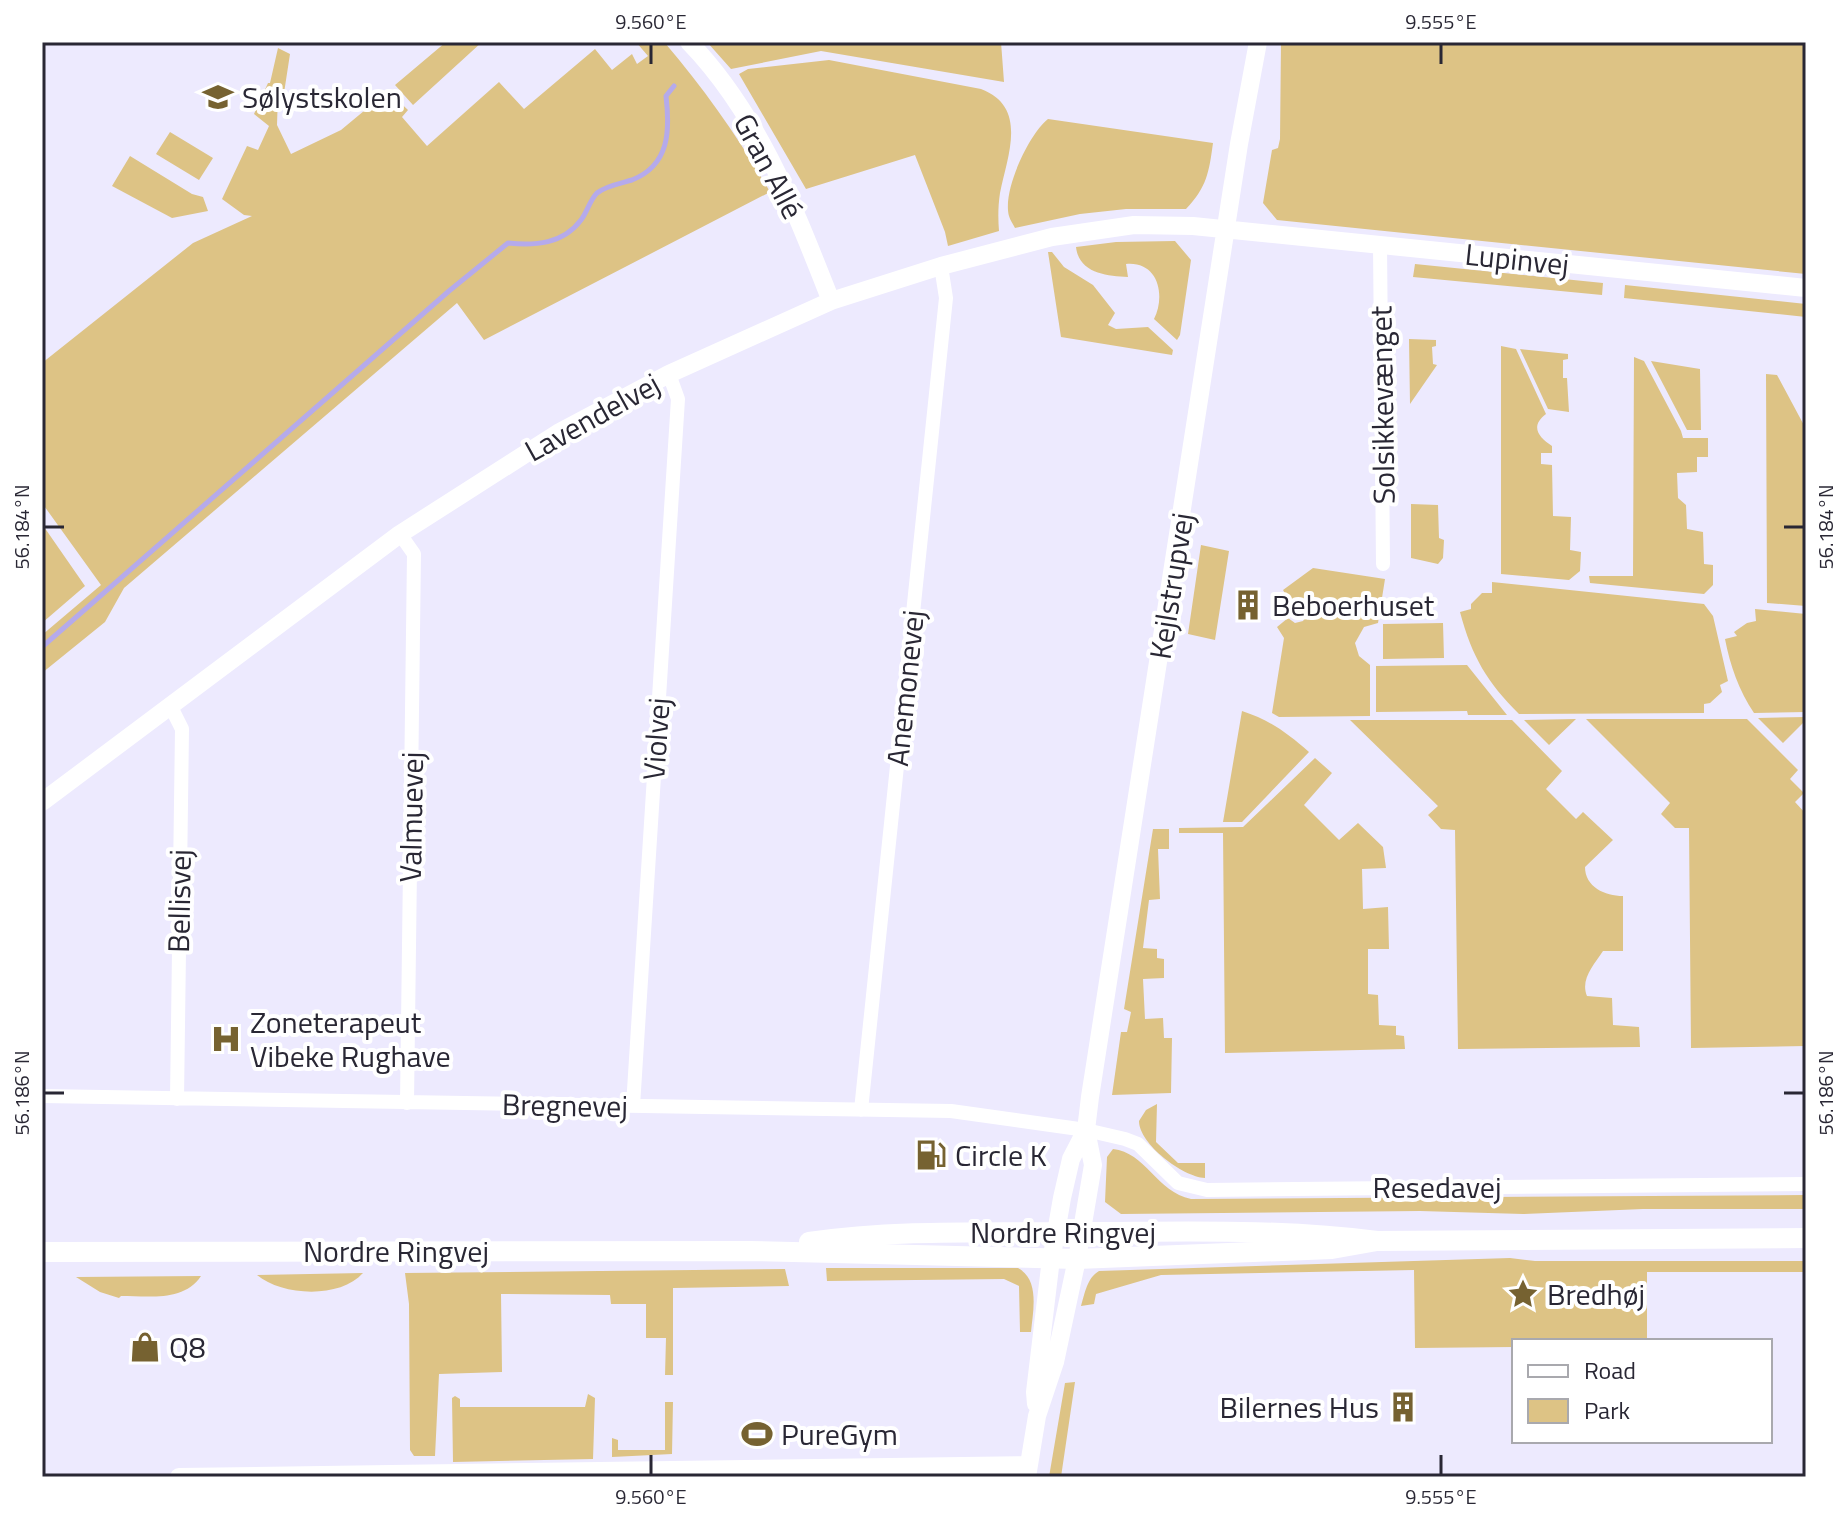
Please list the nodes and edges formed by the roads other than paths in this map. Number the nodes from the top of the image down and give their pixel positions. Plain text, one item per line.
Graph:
1 (689, 42) edge
2 (1258, 42) edge
3 (1227, 231) junction
4 (1380, 245) junction
5 (941, 266) junction
6 (1806, 288) edge
7 (831, 301) junction
8 (669, 374) junction
9 (400, 534) junction
10 (1383, 564) dead end
11 (170, 705) junction
12 (42, 802) edge
13 (42, 1096) edge
14 (177, 1099) junction
15 (407, 1103) junction
16 (633, 1106) junction
17 (861, 1110) junction
18 (1086, 1130) junction
19 (1806, 1184) edge
20 (1055, 1232) junction
21 (1081, 1232) junction
22 (1806, 1238) edge
23 (1377, 1241) junction
24 (750, 1251) junction
25 (42, 1252) edge
26 (1052, 1259) junction
27 (1077, 1259) junction
28 (1037, 1416) junction
29 (1028, 1471) edge
30 (179, 1477) edge

1 - 7 street, Gran Allé
2 - 3 street, Kejlstrupvej
3 - 4 street, Lupinvej
3 - 5 street, Lavendelvej
3 - 18 street, Kejlstrupvej
4 - 6 street, Lupinvej
4 - 10 street, Solsikkevænget
5 - 7 street, Lavendelvej
5 - 17 street, Anemonevej
7 - 8 street, Lavendelvej
8 - 9 street, Lavendelvej
8 - 16 street, Violvej
9 - 11 street, Lavendelvej
9 - 15 street, Valmuevej
11 - 12 street, Lavendelvej
11 - 14 street, Bellisvej
13 - 14 street, Bregnevej
14 - 15 street, Bregnevej
15 - 16 street, Bregnevej
16 - 17 street, Bregnevej
17 - 18 street, Bregnevej
18 - 19 street, Resedavej
18 - 20 street, Kejlstrupvej
18 - 21 street, Kejlstrupvej
20 - 21 main road, Nordre Ringvej
20 - 24 main road, Nordre Ringvej
20 - 26 street, Kejlstrupvej
21 - 23 main road, Nordre Ringvej
21 - 27 street, Kejlstrupvej
22 - 23 main road, Nordre Ringvej
23 - 27 main road, Nordre Ringvej
24 - 25 main road, Nordre Ringvej
24 - 26 main road, Nordre Ringvej
26 - 27 main road, Nordre Ringvej
26 - 28 street, Kejlstrupvej
27 - 28 street, Kejlstrupvej
28 - 29 street, Kejlstrupvej
29 - 30 street

